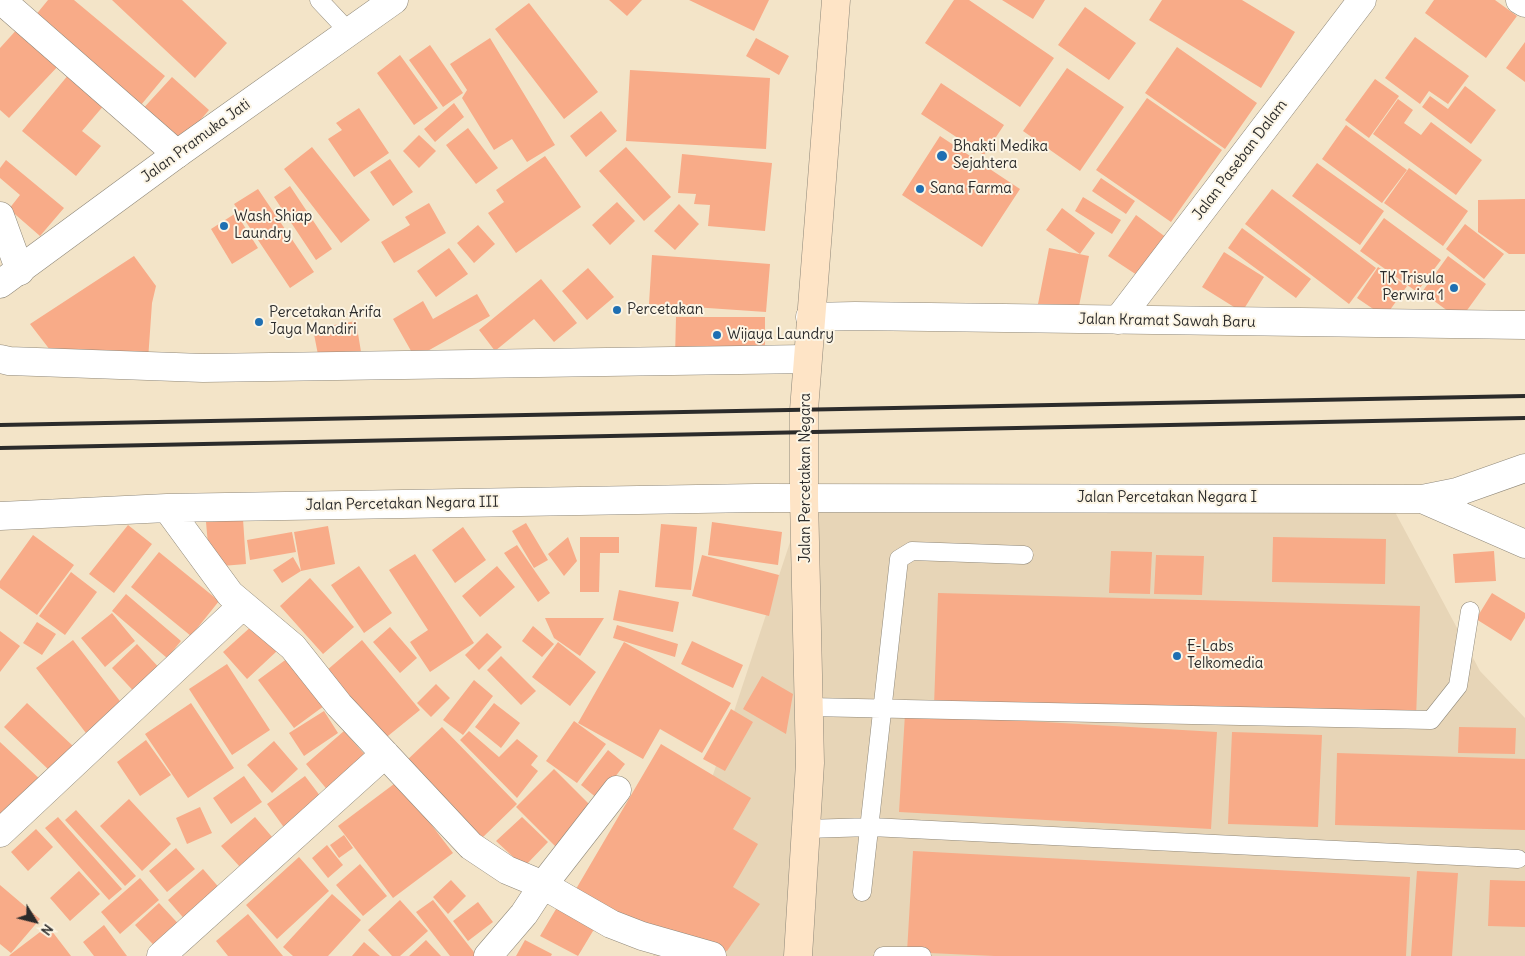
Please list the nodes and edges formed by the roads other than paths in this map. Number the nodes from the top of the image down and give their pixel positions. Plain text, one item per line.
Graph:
1 (1, 0) edge
2 (319, 0) edge
3 (394, 0) edge
4 (836, 0) edge
5 (1362, 0) edge
6 (1520, 0) edge
7 (1525, 3) edge
8 (349, 32) junction
9 (177, 154) junction
10 (0, 216) edge
11 (10, 277) edge
12 (810, 317) junction
13 (1118, 320) junction
14 (1525, 325) edge
15 (0, 359) edge
16 (807, 359) junction
17 (1525, 468) edge
18 (804, 498) junction
19 (1422, 499) junction
20 (167, 508) junction
21 (0, 516) edge
22 (1525, 544) edge
23 (1024, 555) dead end
24 (242, 606) junction
25 (1470, 611) dead end
26 (810, 707) junction
27 (884, 708) junction
28 (385, 754) junction
29 (617, 790) dead end
30 (871, 828) junction
31 (806, 829) junction
32 (0, 833) edge
33 (1518, 859) dead end
34 (543, 885) junction
35 (862, 892) dead end
36 (161, 956) edge
37 (488, 956) edge
38 (712, 956) edge
39 (798, 956) edge
40 (883, 956) edge
41 (922, 956) edge

1 - 9 street
2 - 8 lane
3 - 8 street, Jalan Pramuka Jati
4 - 12 main road, Jalan Percetakan Negara
5 - 13 street, Jalan Paseban Dalam
6 - 7 street
8 - 9 street, Jalan Pramuka Jati
9 - 11 street, Jalan Pramuka Jati
10 - 11 street
12 - 13 street, Jalan Kramat Sawah Baru
12 - 16 main road, Jalan Percetakan Negara
13 - 14 street, Jalan Kramat Sawah Baru
15 - 16 street
16 - 18 main road, Jalan Percetakan Negara
17 - 19 street, Jalan Percetakan Negara I
18 - 19 street, Jalan Percetakan Negara I
18 - 20 street, Jalan Percetakan Negara III
18 - 26 main road, Jalan Percetakan Negara
19 - 22 street
20 - 21 street, Jalan Percetakan Negara III
20 - 24 street
23 - 27 lane
24 - 28 street
24 - 32 street
25 - 27 lane
26 - 27 lane
26 - 31 main road, Jalan Percetakan Negara
27 - 30 lane
28 - 34 street
28 - 36 street
29 - 34 street
30 - 31 lane
30 - 33 lane
30 - 35 lane
31 - 39 main road, Jalan Percetakan Negara
34 - 37 street
34 - 38 street
40 - 41 lane

